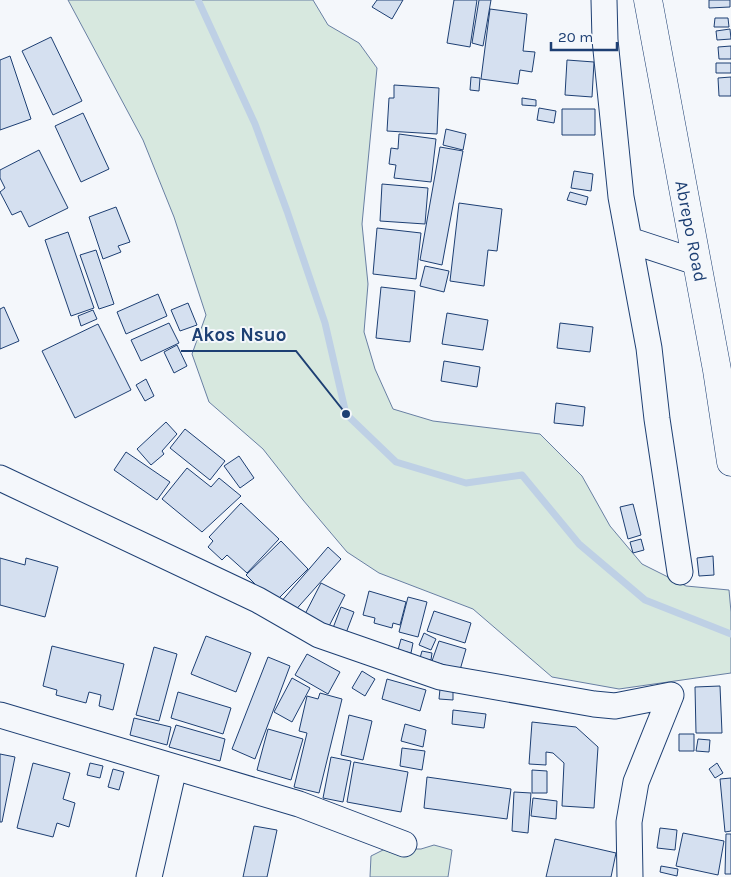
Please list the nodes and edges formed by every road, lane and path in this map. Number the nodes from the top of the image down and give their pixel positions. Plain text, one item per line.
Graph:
1 (604, 0) edge
2 (648, 0) edge
3 (629, 240) junction
4 (696, 262) junction
5 (724, 370) edge
6 (731, 462) edge
7 (0, 478) edge
8 (680, 572) dead end
9 (0, 715) edge
10 (174, 768) junction
11 (404, 844) dead end
12 (149, 877) edge
13 (630, 877) edge

1 - 3 street
2 - 4 main road, Abrepo Road
3 - 4 street
3 - 8 street
4 - 5 main road, Abrepo Road
5 - 6 main road, Abrepo Road
7 - 13 street
9 - 10 street
10 - 11 street
10 - 12 street

